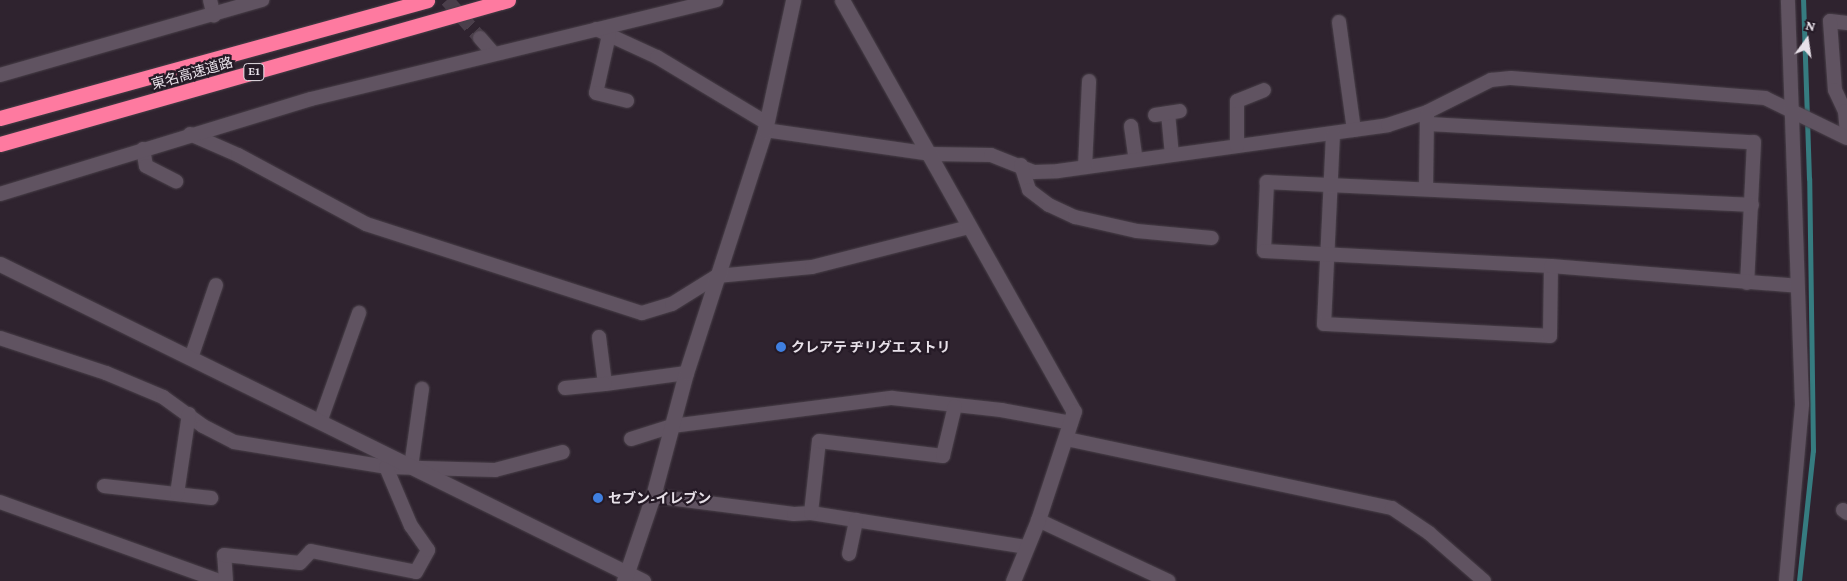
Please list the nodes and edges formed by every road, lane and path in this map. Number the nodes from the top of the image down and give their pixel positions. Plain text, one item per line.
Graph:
1 (210, 0) edge
2 (262, 0) edge
3 (427, 0) edge
4 (508, 0) edge
5 (716, 0) edge
6 (793, 0) edge
7 (842, 0) edge
8 (1788, 0) edge
9 (214, 16) junction
10 (1339, 22) dead end
11 (1847, 23) edge
12 (602, 32) junction
13 (480, 38) tunnel mouth
14 (493, 53) junction
15 (0, 75) edge
16 (1089, 81) dead end
17 (1264, 90) dead end
18 (627, 101) dead end
19 (1790, 108) junction
20 (1168, 113) dead end
21 (0, 118) edge
22 (1427, 118) junction
23 (766, 126) junction
24 (1131, 126) dead end
25 (1354, 130) junction
26 (1847, 133) edge
27 (190, 134) junction
28 (1333, 134) junction
29 (1847, 138) edge
30 (0, 144) edge
31 (1237, 146) junction
32 (143, 149) junction
33 (930, 154) junction
34 (1172, 155) junction
35 (1136, 160) junction
36 (1021, 165) junction
37 (1085, 168) junction
38 (176, 180) dead end
39 (1329, 184) junction
40 (1426, 188) junction
41 (0, 194) edge
42 (1752, 205) junction
43 (968, 227) junction
44 (1212, 238) dead end
45 (1327, 254) junction
46 (0, 264) edge
47 (1550, 266) junction
48 (717, 276) junction
49 (1747, 283) junction
50 (216, 285) dead end
51 (1797, 286) junction
52 (359, 313) dead end
53 (600, 337) dead end
54 (0, 338) edge
55 (191, 358) junction
56 (686, 373) junction
57 (605, 384) junction
58 (565, 388) dead end
59 (422, 389) dead end
60 (955, 406) junction
61 (189, 414) junction
62 (320, 422) junction
63 (1071, 423) junction
64 (672, 426) junction
65 (631, 438) dead end
66 (1067, 439) junction
67 (563, 452) dead end
68 (386, 467) junction
69 (411, 467) junction
70 (104, 486) dead end
71 (177, 494) junction
72 (653, 496) junction
73 (211, 498) dead end
74 (0, 502) edge
75 (811, 513) junction
76 (856, 520) junction
77 (1038, 520) junction
78 (1025, 547) junction
79 (850, 554) dead end
80 (625, 577) edge
81 (1479, 579) edge
82 (220, 581) edge
83 (226, 581) edge
84 (643, 581) edge
85 (1013, 581) edge
86 (1168, 581) edge
87 (1786, 581) edge

1 - 9 street
2 - 9 street
3 - 21 highway, 東名高速道路 / E1
4 - 30 highway, 東名高速道路 / E1
5 - 12 street
6 - 23 street
7 - 33 street
8 - 19 street
9 - 15 street
10 - 25 street
11 - 26 street
12 - 14 street
12 - 18 street
12 - 23 street
13 - 14 street
14 - 27 street
16 - 37 street
17 - 31 street
19 - 22 street
19 - 29 street
19 - 51 street
20 - 34 street
22 - 25 street
22 - 40 street
22 - 42 street
23 - 33 street
23 - 48 street
24 - 35 street
25 - 28 street
27 - 32 street
27 - 48 street
28 - 31 street
28 - 39 street
31 - 34 street
32 - 38 street
32 - 41 street
33 - 36 street
33 - 43 street
34 - 35 street
35 - 37 street
36 - 37 street
36 - 44 street
39 - 40 street
39 - 45 street
39 - 45 street
40 - 42 street
42 - 49 street
43 - 48 street
43 - 63 street
45 - 47 street
45 - 47 street
46 - 55 street
47 - 49 street
48 - 56 street
49 - 51 street
50 - 55 street
51 - 87 street
52 - 62 street
53 - 57 street
54 - 61 street
55 - 62 street
56 - 57 street
56 - 64 street
57 - 58 street
59 - 69 street
60 - 63 street
60 - 64 street
60 - 75 street
61 - 68 street
61 - 71 street
62 - 69 street
63 - 66 street
64 - 65 street
64 - 72 street
66 - 77 street
66 - 81 street
67 - 69 street
68 - 69 street
68 - 83 street
69 - 80 street
70 - 71 street
71 - 73 street
72 - 75 street
72 - 80 street
74 - 82 street
75 - 76 street
76 - 78 street
76 - 79 street
77 - 78 street
77 - 86 street
78 - 85 street
80 - 84 street

